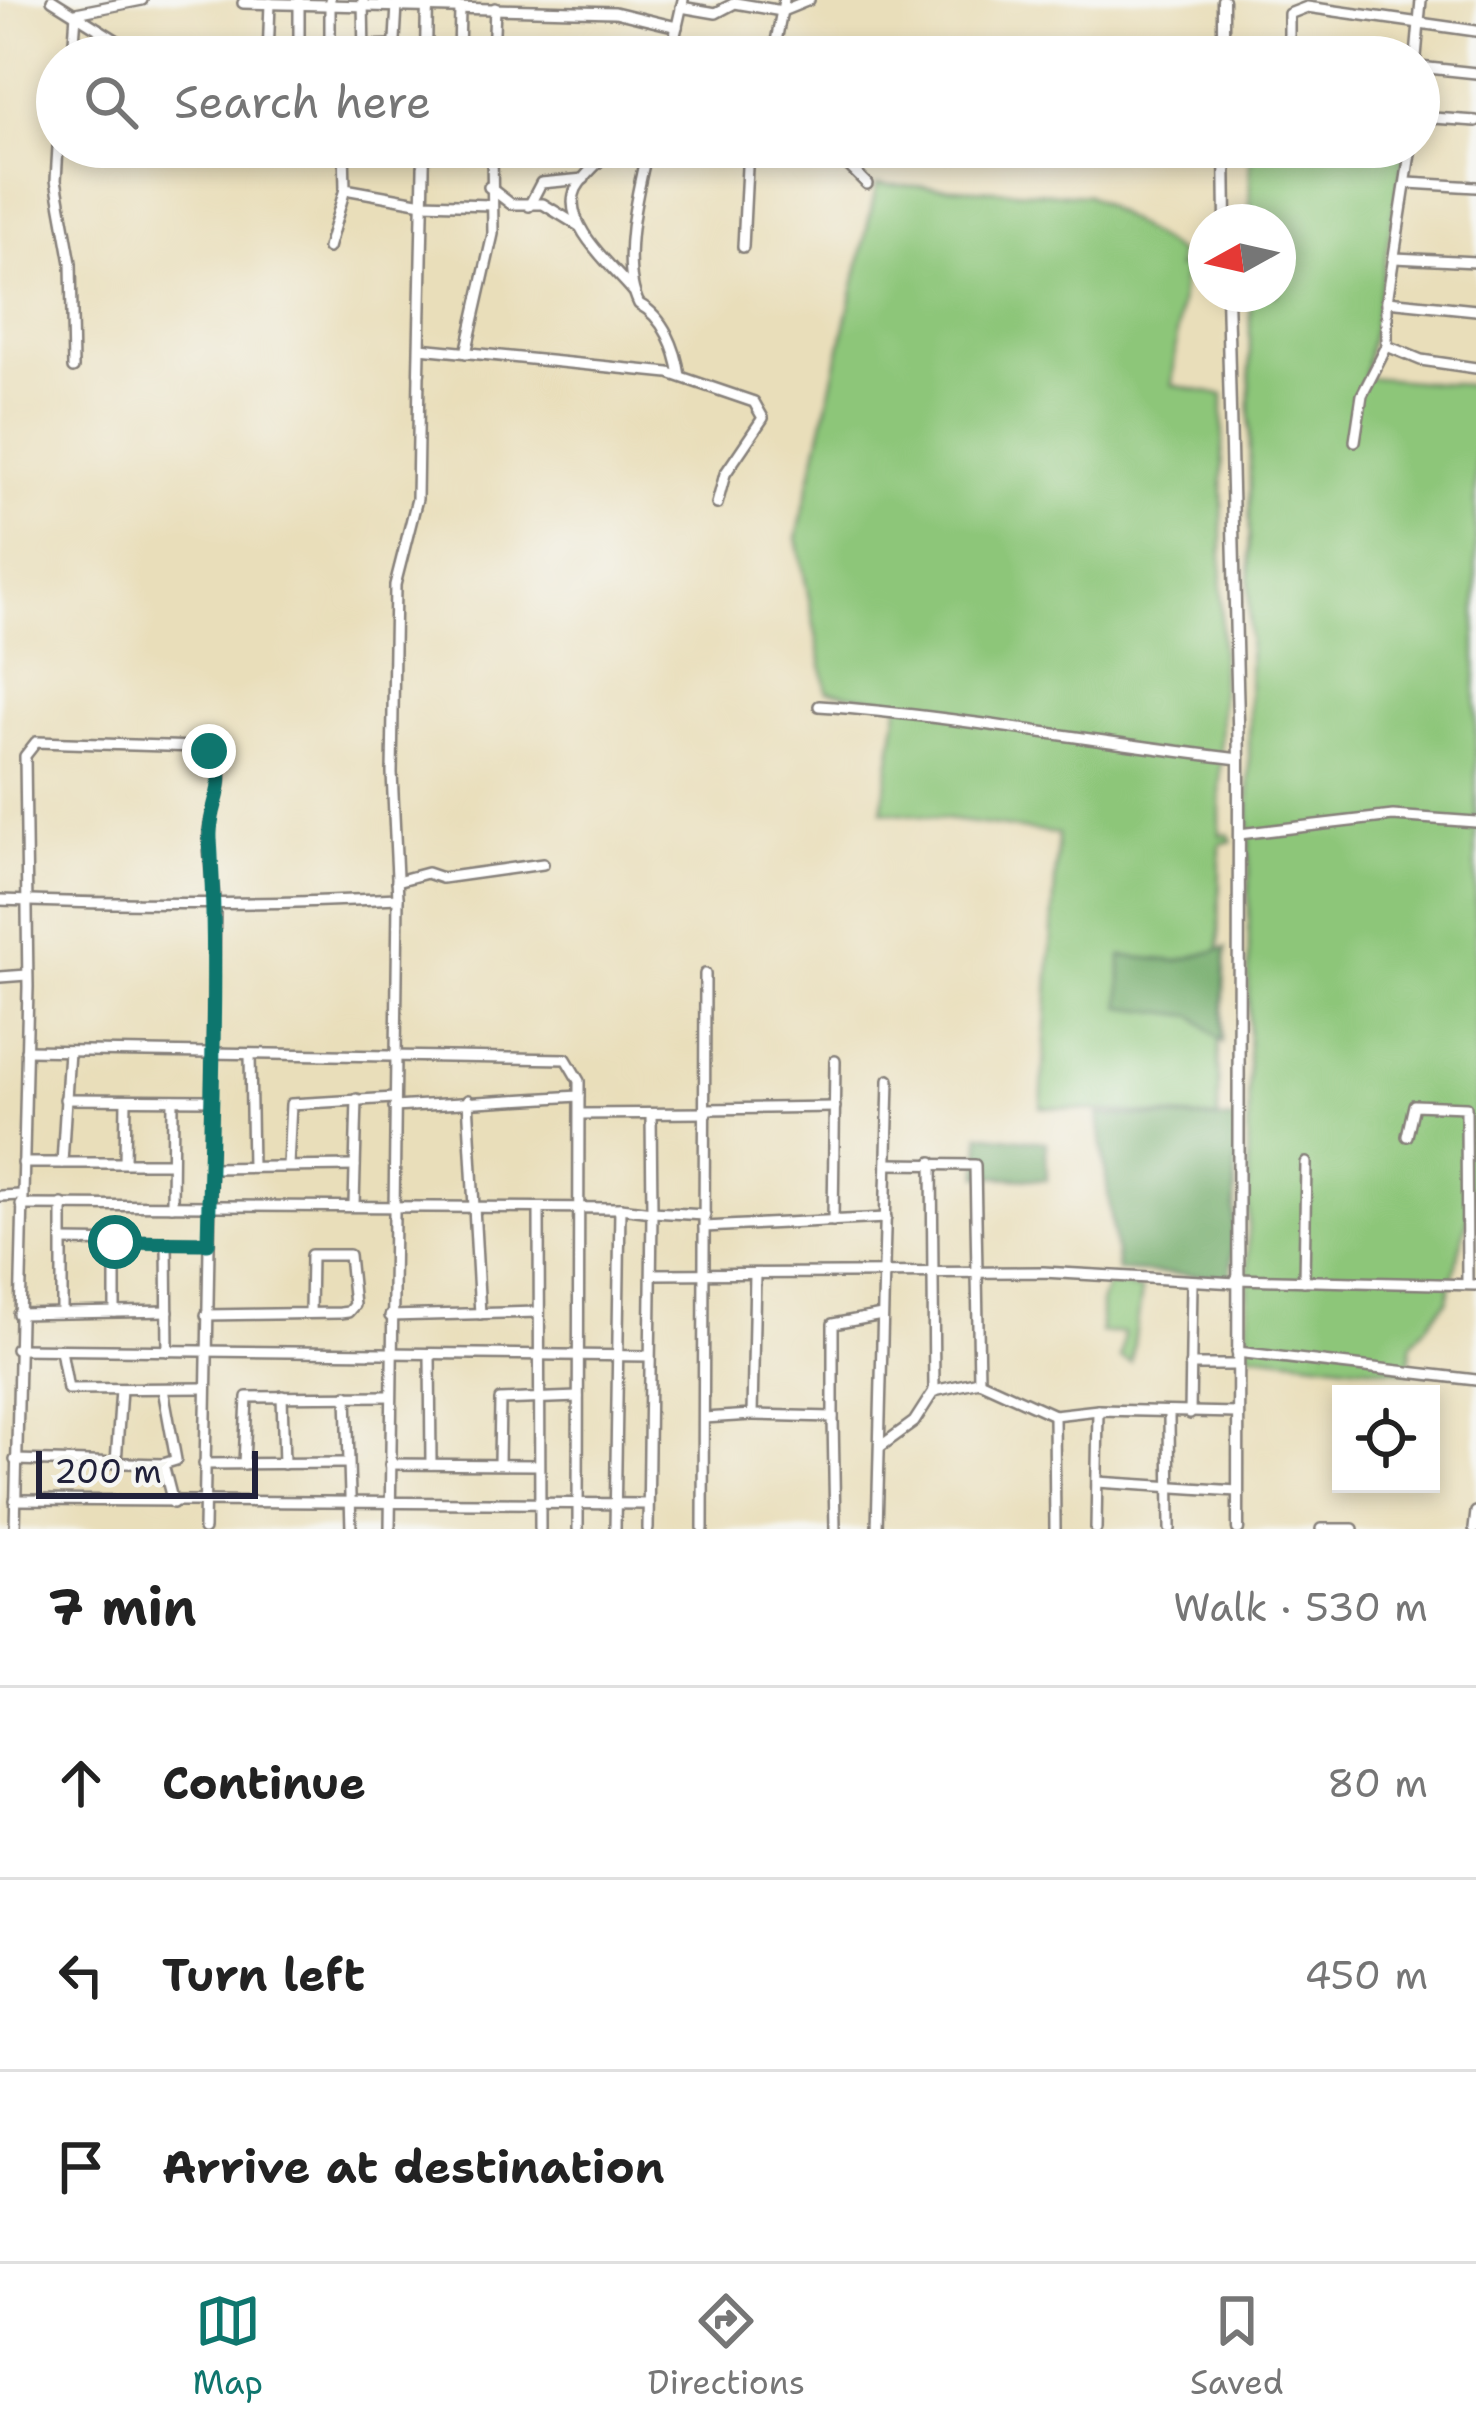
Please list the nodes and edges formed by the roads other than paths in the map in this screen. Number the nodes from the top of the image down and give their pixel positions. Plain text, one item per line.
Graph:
1 (52, 0) edge
2 (142, 0) edge
3 (809, 0) edge
4 (1223, 0) edge
5 (1421, 0) edge
6 (299, 2) edge
7 (330, 2) edge
8 (243, 3) edge
9 (270, 3) junction
10 (363, 3) edge
11 (397, 3) edge
12 (427, 3) edge
13 (682, 3) edge
14 (783, 6) edge
15 (460, 8) junction
16 (495, 8) junction
17 (76, 14) junction
18 (1419, 25) junction
19 (677, 27) junction
20 (1476, 31) edge
21 (75, 36) edge
22 (110, 36) edge
23 (269, 36) edge
24 (299, 36) edge
25 (330, 36) edge
26 (364, 36) edge
27 (395, 36) edge
28 (426, 36) edge
29 (459, 36) edge
30 (494, 36) edge
31 (675, 36) edge
32 (777, 36) edge
33 (1223, 36) edge
34 (1288, 36) edge
35 (1418, 36) edge
36 (1440, 69) edge
37 (1476, 73) edge
38 (1440, 118) edge
39 (1476, 121) edge
40 (57, 168) edge
41 (344, 168) edge
42 (424, 168) edge
43 (490, 168) edge
44 (594, 168) edge
45 (643, 168) edge
46 (747, 168) edge
47 (850, 168) edge
48 (1225, 168) edge
49 (1409, 168) edge
50 (584, 179) junction
51 (1408, 183) junction
52 (867, 184) dead end
53 (489, 187) junction
54 (1476, 187) edge
55 (345, 190) junction
56 (423, 203) junction
57 (1226, 204) edge
58 (491, 205) junction
59 (529, 206) junction
60 (580, 227) junction
61 (743, 247) dead end
62 (328, 248) dead end
63 (1395, 258) junction
64 (1476, 262) edge
65 (633, 291) junction
66 (1388, 301) junction
67 (1476, 310) edge
68 (1227, 312) edge
69 (1387, 346) junction
70 (420, 348) junction
71 (466, 353) junction
72 (73, 368) dead end
73 (1476, 368) edge
74 (419, 373) joint
75 (680, 376) junction
76 (1355, 441) dead end
77 (717, 504) dead end
78 (819, 706) dead end
79 (1239, 759) junction
80 (1476, 822) edge
81 (1239, 834) junction
82 (543, 864) dead end
83 (397, 881) junction
84 (398, 898) junction
85 (0, 900) edge
86 (26, 901) junction
87 (215, 908) junction
88 (27, 974) junction
89 (705, 974) dead end
90 (0, 977) edge
91 (26, 1050) junction
92 (69, 1051) junction
93 (210, 1054) junction
94 (250, 1055) junction
95 (396, 1056) junction
96 (835, 1061) dead end
97 (889, 1080) dead end
98 (579, 1096) junction
99 (65, 1099) junction
100 (357, 1099) junction
101 (126, 1100) junction
102 (172, 1100) junction
103 (210, 1100) junction
104 (467, 1100) junction
105 (394, 1102) junction
106 (835, 1107) junction
107 (706, 1111) junction
108 (580, 1114) junction
109 (651, 1114) junction
110 (1407, 1136) dead end
111 (125, 1162) junction
112 (932, 1162) junction
113 (22, 1163) junction
114 (62, 1163) junction
115 (171, 1163) junction
116 (1306, 1163) dead end
117 (887, 1164) junction
118 (288, 1166) junction
119 (355, 1166) junction
120 (252, 1167) junction
121 (211, 1168) junction
122 (0, 1196) edge
123 (21, 1200) junction
124 (62, 1204) junction
125 (354, 1204) junction
126 (208, 1205) junction
127 (172, 1206) junction
128 (391, 1206) junction
129 (474, 1207) junction
130 (539, 1208) junction
131 (582, 1208) junction
132 (620, 1208) junction
133 (652, 1212) junction
134 (705, 1215) junction
135 (886, 1218) junction
136 (833, 1221) junction
137 (704, 1227) junction
138 (1472, 1232) edge
139 (62, 1241) junction
140 (115, 1242) junction
141 (167, 1242) junction
142 (208, 1243) junction
143 (974, 1272) junction
144 (933, 1273) junction
145 (653, 1274) junction
146 (704, 1274) junction
147 (755, 1274) junction
148 (884, 1274) junction
149 (1236, 1281) junction
150 (1304, 1281) junction
151 (1192, 1282) junction
152 (1472, 1285) edge
153 (168, 1311) junction
154 (115, 1312) junction
155 (537, 1312) junction
156 (62, 1313) junction
157 (310, 1313) junction
158 (18, 1314) junction
159 (480, 1314) junction
160 (206, 1315) junction
161 (882, 1315) junction
162 (390, 1316) junction
163 (16, 1349) junction
164 (62, 1350) junction
165 (168, 1351) junction
166 (205, 1352) junction
167 (390, 1354) junction
168 (430, 1355) junction
169 (650, 1355) junction
170 (537, 1356) junction
171 (578, 1356) junction
172 (617, 1356) junction
173 (1237, 1358) junction
174 (0, 1361) edge
175 (16, 1363) junction
176 (1190, 1365) junction
177 (1476, 1380) edge
178 (979, 1381) junction
179 (205, 1388) junction
180 (121, 1389) junction
181 (163, 1389) junction
182 (934, 1391) junction
183 (347, 1395) junction
184 (282, 1396) junction
185 (390, 1396) junction
186 (578, 1397) junction
187 (538, 1398) junction
188 (1098, 1410) junction
189 (1237, 1413) junction
190 (752, 1414) junction
191 (1054, 1414) junction
192 (1190, 1414) junction
193 (1168, 1415) junction
194 (833, 1417) junction
195 (704, 1418) junction
196 (880, 1446) junction
197 (15, 1460) junction
198 (116, 1463) junction
199 (347, 1463) junction
200 (163, 1464) junction
201 (204, 1464) junction
202 (244, 1464) junction
203 (284, 1464) junction
204 (390, 1464) junction
205 (431, 1464) junction
206 (499, 1464) junction
207 (539, 1465) junction
208 (1097, 1482) junction
209 (1170, 1485) junction
210 (1237, 1491) junction
211 (15, 1500) junction
212 (173, 1503) junction
213 (203, 1503) junction
214 (351, 1503) junction
215 (579, 1503) junction
216 (390, 1504) junction
217 (540, 1504) junction
218 (615, 1504) junction
219 (648, 1504) junction
220 (1476, 1512) edge
221 (15, 1529) edge
222 (204, 1529) edge
223 (351, 1529) edge
224 (390, 1529) edge
225 (540, 1529) edge
226 (578, 1529) edge
227 (615, 1529) edge
228 (648, 1529) edge
229 (703, 1529) edge
230 (835, 1529) edge
231 (878, 1529) edge
232 (1055, 1529) edge
233 (1096, 1529) edge
234 (1160, 1529) edge
235 (1170, 1529) edge
236 (1238, 1529) edge
237 (1322, 1529) edge
238 (1338, 1529) edge
239 (1353, 1529) edge
240 (1474, 1529) edge

1 - 17 street
2 - 17 street
3 - 14 street
4 - 33 street
5 - 18 street
6 - 7 street
6 - 9 street
6 - 24 street
7 - 10 street
7 - 25 street
8 - 9 street
9 - 23 street
10 - 11 street
10 - 26 street
11 - 12 street
11 - 27 street
12 - 15 street
12 - 28 street
13 - 14 street
13 - 19 street
14 - 32 street
15 - 16 street
15 - 29 street
16 - 19 street
16 - 30 street
17 - 21 street
17 - 22 street
18 - 20 street
18 - 34 street
18 - 35 street
19 - 31 street
36 - 37 street
38 - 39 street
40 - 72 street
41 - 55 street
42 - 56 street
43 - 53 street
44 - 50 street
45 - 65 street
46 - 61 street
47 - 52 street
48 - 57 street
49 - 51 street
50 - 59 street
50 - 60 street
51 - 54 street
51 - 63 street
53 - 58 street
53 - 59 street
55 - 56 street
55 - 62 street
56 - 58 street
56 - 70 street
58 - 71 street
59 - 60 street
60 - 65 street
63 - 64 street
63 - 66 street
65 - 75 street
66 - 67 street
66 - 69 street
68 - 79 street
69 - 73 street
69 - 76 street
70 - 71 street
70 - 74 street
71 - 75 street
74 - 83 street
75 - 77 street
78 - 79 street
79 - 81 street
80 - 81 street
81 - 149 street
82 - 83 street
83 - 84 street
84 - 87 street
84 - 95 street
85 - 86 street
86 - 87 street
86 - 87 street
86 - 88 street
87 - 93 street
88 - 90 street
88 - 91 street
89 - 107 street
91 - 92 street
91 - 113 street
92 - 93 street
92 - 99 street
93 - 94 street
93 - 103 street
94 - 95 street
94 - 120 street
95 - 98 street
95 - 105 street
96 - 106 street
97 - 117 street
98 - 104 street
98 - 108 street
99 - 101 street
99 - 114 street
100 - 105 street
100 - 118 street
100 - 119 street
101 - 102 street
101 - 111 street
102 - 103 street
102 - 115 street
103 - 121 street
104 - 105 street
104 - 129 street
105 - 128 street
106 - 107 street
106 - 136 street
107 - 109 street
107 - 134 street
108 - 109 street
108 - 131 street
109 - 133 street
110 - 138 street
111 - 114 street
111 - 115 street
112 - 117 street
112 - 143 street
112 - 144 street
113 - 114 street
113 - 123 street
115 - 127 street
116 - 150 street
117 - 135 street
118 - 119 street
118 - 120 street
119 - 125 street
120 - 121 street
121 - 126 street
122 - 123 street
123 - 124 street
123 - 158 street
124 - 127 street
124 - 139 street
125 - 126 street
125 - 128 street
126 - 127 street
126 - 142 street
128 - 129 street
128 - 162 street
129 - 130 street
129 - 159 street
130 - 131 street
130 - 155 street
131 - 132 street
131 - 171 street
132 - 133 street
132 - 172 street
133 - 134 street
133 - 145 street
134 - 137 street
135 - 136 street
135 - 148 street
136 - 137 street
137 - 146 street
138 - 152 street
139 - 140 street
139 - 156 street
140 - 141 street
140 - 154 street
141 - 142 street
141 - 153 street
142 - 160 street
143 - 144 street
143 - 151 street
143 - 178 street
144 - 148 street
144 - 182 street
145 - 146 street
145 - 169 street
146 - 147 street
146 - 195 street
147 - 148 street
147 - 190 street
148 - 161 street
149 - 150 street
149 - 151 street
149 - 173 street
150 - 152 street
151 - 176 street
153 - 154 street
153 - 165 street
154 - 156 street
155 - 159 street
155 - 170 street
156 - 158 street
157 - 157 street
157 - 160 street
158 - 163 street
159 - 162 street
160 - 166 street
161 - 194 street
161 - 196 street
162 - 167 street
163 - 164 street
163 - 175 street
164 - 165 street
164 - 180 street
165 - 166 street
166 - 167 street
166 - 179 street
167 - 168 street
167 - 185 street
168 - 170 street
168 - 205 street
169 - 172 street
169 - 219 street
170 - 171 street
170 - 187 street
171 - 172 street
171 - 186 street
172 - 218 street
173 - 176 street
173 - 177 street
173 - 189 street
174 - 175 street
175 - 197 street
176 - 192 street
178 - 182 street
178 - 191 street
179 - 181 street
179 - 201 street
180 - 181 street
180 - 198 street
181 - 200 street
182 - 196 street
183 - 184 street
183 - 185 street
183 - 199 street
184 - 202 street
184 - 203 street
185 - 204 street
186 - 187 street
186 - 215 street
187 - 206 street
187 - 207 street
188 - 191 street
188 - 193 street
188 - 208 street
189 - 192 street
189 - 210 street
190 - 194 street
190 - 195 street
191 - 232 street
192 - 193 street
193 - 209 street
194 - 230 street
195 - 229 street
196 - 231 street
197 - 198 street
197 - 211 street
198 - 200 street
199 - 203 street
199 - 214 street
200 - 212 street
201 - 202 street
201 - 213 street
202 - 203 street
204 - 205 street
204 - 216 street
205 - 206 street
206 - 207 street
207 - 217 street
208 - 209 street
208 - 233 street
209 - 210 street
209 - 235 street
210 - 236 street
211 - 212 street
211 - 221 street
212 - 213 street
213 - 214 street
213 - 222 street
214 - 216 street
214 - 223 street
215 - 217 street
215 - 218 street
215 - 226 street
216 - 217 street
216 - 224 street
217 - 225 street
218 - 219 street
218 - 227 street
219 - 228 street
220 - 240 street
234 - 235 street
237 - 238 street
238 - 239 street

